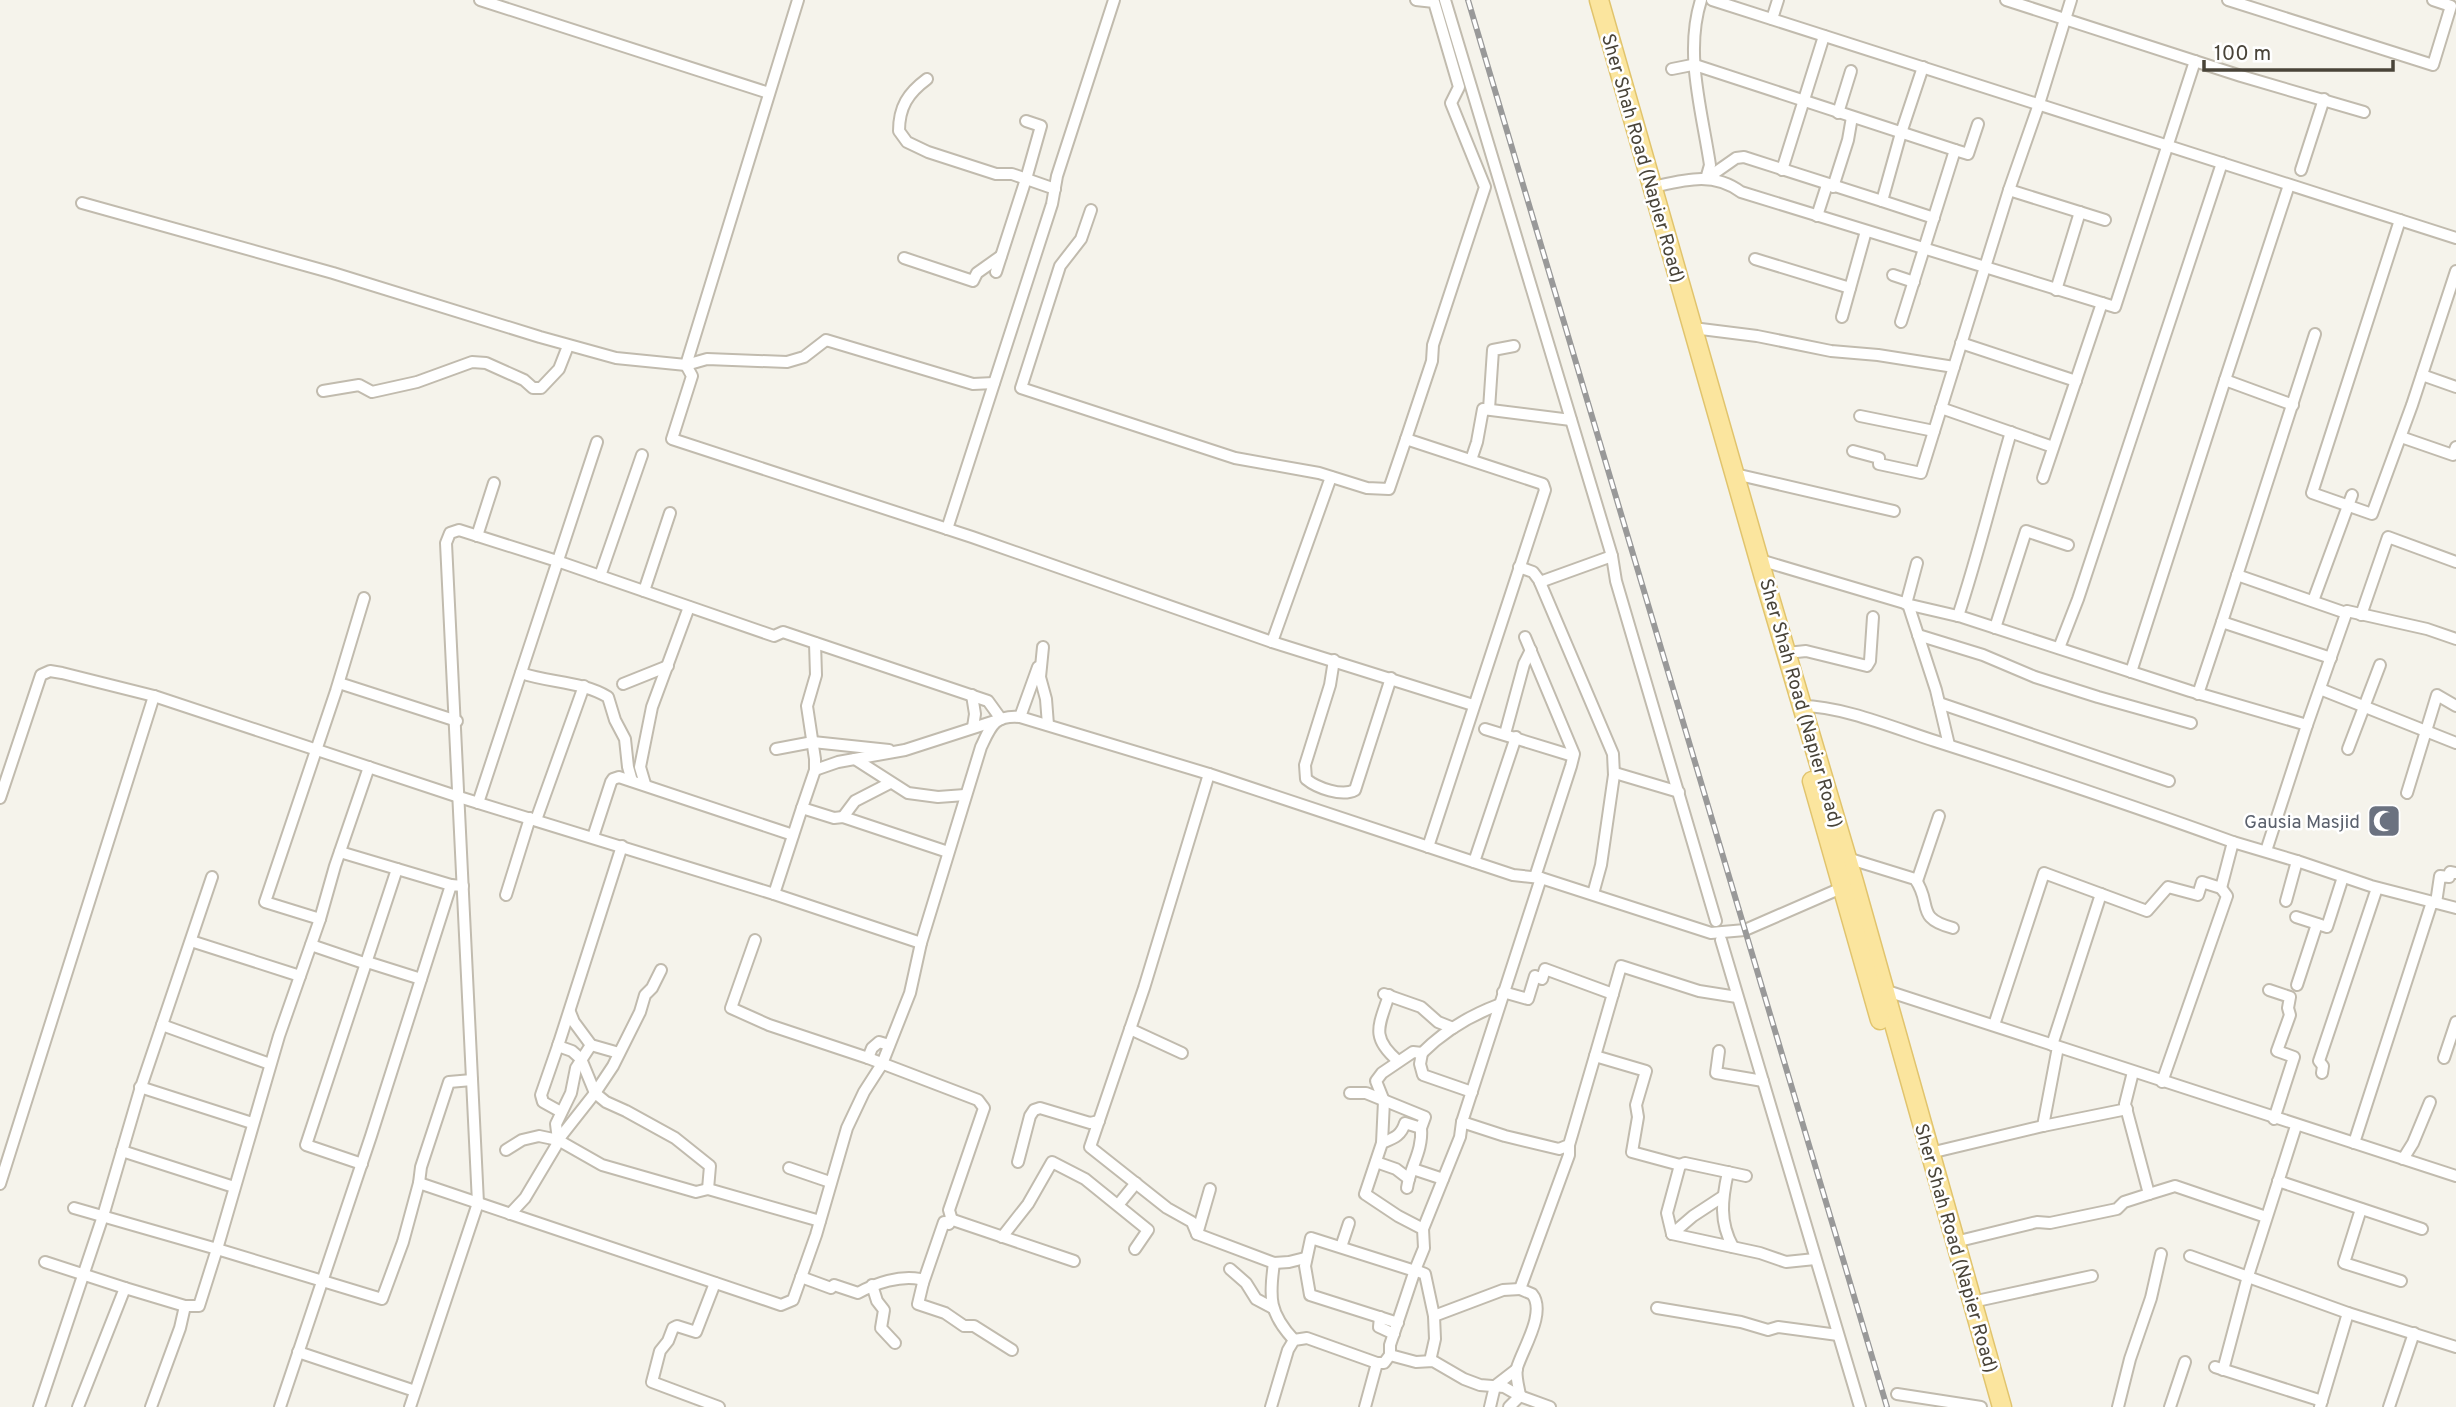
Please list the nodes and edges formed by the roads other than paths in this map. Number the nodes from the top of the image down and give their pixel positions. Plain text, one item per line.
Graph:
1 (480, 0) edge
2 (796, 0) edge
3 (1114, 0) edge
4 (1416, 0) edge
5 (1445, 0) edge
6 (1589, 0) edge
7 (1599, 0) edge
8 (1701, 0) edge
9 (1712, 0) edge
10 (1778, 0) edge
11 (2006, 0) edge
12 (2071, 0) edge
13 (2228, 0) edge
14 (2432, 0) edge
15 (2454, 7) edge
16 (1772, 19) junction
17 (2065, 19) junction
18 (1824, 36) junction
19 (2195, 61) junction
20 (1694, 65) junction
21 (1923, 67) junction
22 (1672, 69) dead end
23 (1852, 71) dead end
24 (927, 79) dead end
25 (769, 93) junction
26 (2325, 99) junction
27 (1802, 101) junction
28 (2039, 104) junction
29 (2364, 112) dead end
30 (1838, 113) junction
31 (1852, 117) junction
32 (1026, 121) dead end
33 (1978, 124) dead end
34 (1901, 133) junction
35 (2168, 146) junction
36 (1955, 150) junction
37 (2222, 163) junction
38 (1642, 169) junction
39 (1782, 170) junction
40 (2301, 170) dead end
41 (1026, 179) junction
42 (1706, 179) junction
43 (2289, 185) junction
44 (1830, 186) junction
45 (1653, 187) junction
46 (1055, 189) junction
47 (2009, 190) junction
48 (1882, 201) junction
49 (82, 203) dead end
50 (1091, 210) dead end
51 (2080, 212) junction
52 (1818, 216) junction
53 (1934, 218) junction
54 (2105, 220) dead end
55 (2400, 220) junction
56 (1866, 231) junction
57 (2456, 238) edge
58 (1924, 249) junction
59 (1001, 256) junction
60 (904, 258) dead end
61 (1755, 259) dead end
62 (1985, 268) junction
63 (2456, 271) edge
64 (996, 272) dead end
65 (1894, 275) dead end
66 (1914, 282) junction
67 (1850, 288) junction
68 (2056, 290) junction
69 (2102, 303) junction
70 (1842, 317) dead end
71 (1901, 322) dead end
72 (1689, 329) junction
73 (2315, 334) dead end
74 (1961, 344) junction
75 (568, 346) junction
76 (1514, 346) dead end
77 (686, 365) junction
78 (1954, 367) junction
79 (2422, 375) junction
80 (2225, 380) junction
81 (2076, 381) junction
82 (994, 383) junction
83 (2456, 387) edge
84 (323, 391) dead end
85 (2293, 405) junction
86 (1941, 408) junction
87 (1489, 409) junction
88 (1860, 416) dead end
89 (1571, 419) junction
90 (1934, 432) junction
91 (2011, 432) junction
92 (2401, 437) junction
93 (1406, 439) junction
94 (597, 442) dead end
95 (2053, 447) junction
96 (2456, 447) edge
97 (1853, 451) dead end
98 (642, 455) dead end
99 (1471, 460) junction
100 (1735, 474) junction
101 (1331, 477) junction
102 (2043, 478) dead end
103 (494, 483) dead end
104 (2350, 500) junction
105 (1894, 511) dead end
106 (670, 513) dead end
107 (947, 529) junction
108 (478, 536) junction
109 (2068, 545) dead end
110 (1612, 556) junction
111 (1759, 560) junction
112 (557, 561) junction
113 (2456, 562) edge
114 (1917, 563) dead end
115 (1519, 567) junction
116 (2237, 575) junction
117 (600, 576) junction
118 (1540, 582) junction
119 (644, 591) junction
120 (364, 598) dead end
121 (2314, 601) junction
122 (1906, 604) junction
123 (689, 607) junction
124 (2346, 612) junction
125 (2361, 615) junction
126 (1958, 616) junction
127 (1873, 617) dead end
128 (2222, 622) junction
129 (1995, 628) junction
130 (1918, 635) junction
131 (1525, 637) dead end
132 (2456, 639) edge
133 (1272, 642) junction
134 (815, 643) junction
135 (2059, 649) junction
136 (1531, 650) junction
137 (1787, 653) junction
138 (2331, 658) junction
139 (1334, 660) junction
140 (2380, 665) dead end
141 (668, 666) junction
142 (2131, 672) junction
143 (521, 673) junction
144 (1391, 678) junction
145 (339, 683) junction
146 (623, 684) dead end
147 (584, 685) junction
148 (2320, 689) junction
149 (2198, 694) junction
150 (972, 695) junction
151 (154, 696) junction
152 (1939, 703) junction
153 (1473, 705) junction
154 (1802, 706) junction
155 (2364, 706) junction
156 (2456, 706) edge
157 (1020, 717) junction
158 (998, 720) junction
159 (457, 721) junction
160 (2191, 723) dead end
161 (1048, 725) junction
162 (2306, 725) junction
163 (973, 727) junction
164 (1485, 729) dead end
165 (2427, 731) junction
166 (1511, 735) junction
167 (813, 742) junction
168 (2456, 743) edge
169 (1949, 745) junction
170 (315, 749) junction
171 (776, 749) dead end
172 (2348, 750) dead end
173 (896, 751) junction
174 (1573, 756) junction
175 (855, 759) junction
176 (369, 767) junction
177 (815, 770) junction
178 (1615, 773) junction
179 (1209, 774) junction
180 (632, 781) junction
181 (2169, 781) dead end
182 (891, 783) junction
183 (645, 784) junction
184 (1679, 792) junction
185 (2407, 793) dead end
186 (965, 795) junction
187 (459, 797) junction
188 (0, 799) edge
189 (478, 803) junction
190 (802, 808) junction
191 (1939, 816) dead end
192 (844, 817) junction
193 (533, 819) junction
194 (793, 835) junction
195 (593, 837) junction
196 (2233, 842) junction
197 (622, 846) junction
198 (1428, 847) junction
199 (2266, 851) junction
200 (340, 852) junction
201 (948, 852) junction
202 (1847, 858) junction
203 (2297, 860) junction
204 (1474, 862) junction
205 (397, 869) junction
206 (2456, 873) edge
207 (212, 877) dead end
208 (1538, 877) junction
209 (2343, 877) junction
210 (1917, 881) junction
211 (451, 885) junction
212 (1848, 885) junction
213 (463, 886) junction
214 (2221, 888) junction
215 (2377, 888) junction
216 (775, 894) junction
217 (1593, 894) junction
218 (2101, 894) junction
219 (506, 895) dead end
220 (2286, 901) dead end
221 (2434, 903) junction
222 (2456, 908) edge
223 (2296, 917) dead end
224 (320, 919) junction
225 (1716, 921) dead end
226 (2317, 924) junction
227 (1953, 928) dead end
228 (755, 940) dead end
229 (1721, 940) dead end
230 (191, 942) junction
231 (921, 943) junction
232 (311, 945) junction
233 (366, 962) junction
234 (661, 970) dead end
235 (300, 976) junction
236 (421, 979) junction
237 (2297, 985) dead end
238 (1885, 990) junction
239 (2269, 990) dead end
240 (1503, 992) junction
241 (1613, 994) junction
242 (1737, 998) junction
243 (1498, 1005) junction
244 (570, 1012) junction
245 (2456, 1022) edge
246 (162, 1025) junction
247 (1994, 1025) junction
248 (1453, 1028) junction
249 (1130, 1029) junction
250 (559, 1043) junction
251 (592, 1045) junction
252 (889, 1045) junction
253 (2055, 1046) junction
254 (1719, 1051) dead end
255 (619, 1053) junction
256 (1182, 1053) dead end
257 (1422, 1053) junction
258 (1595, 1056) junction
259 (868, 1058) junction
260 (2444, 1058) dead end
261 (581, 1059) junction
262 (1398, 1061) junction
263 (270, 1064) junction
264 (881, 1064) junction
265 (2133, 1072) junction
266 (2322, 1073) dead end
267 (472, 1080) junction
268 (1763, 1081) junction
269 (2162, 1082) junction
270 (140, 1087) junction
271 (1472, 1092) junction
272 (595, 1093) junction
273 (1350, 1093) dead end
274 (1384, 1101) junction
275 (2430, 1102) dead end
276 (2127, 1109) junction
277 (561, 1112) junction
278 (2274, 1119) junction
279 (1099, 1121) junction
280 (1462, 1122) junction
281 (252, 1123) junction
282 (2043, 1126) junction
283 (2296, 1126) junction
284 (1422, 1128) junction
285 (558, 1140) junction
286 (1382, 1143) junction
287 (2354, 1143) junction
288 (1569, 1145) junction
289 (506, 1150) dead end
290 (121, 1151) junction
291 (1930, 1153) junction
292 (2403, 1159) junction
293 (1018, 1162) dead end
294 (1376, 1163) junction
295 (362, 1164) junction
296 (1680, 1165) junction
297 (789, 1168) dead end
298 (1728, 1172) junction
299 (1746, 1176) dead end
300 (2456, 1176) edge
301 (1410, 1178) junction
302 (1444, 1179) junction
303 (2278, 1181) junction
304 (830, 1182) junction
305 (419, 1183) junction
306 (1136, 1183) junction
307 (0, 1184) edge
308 (234, 1187) junction
309 (709, 1189) junction
310 (1210, 1189) dead end
311 (2149, 1194) junction
312 (1722, 1197) junction
313 (478, 1203) junction
314 (1118, 1205) junction
315 (74, 1208) dead end
316 (2361, 1209) junction
317 (510, 1214) junction
318 (103, 1216) junction
319 (2266, 1217) junction
320 (950, 1219) junction
321 (820, 1221) junction
322 (1349, 1223) dead end
323 (1423, 1229) junction
324 (2422, 1229) dead end
325 (1197, 1234) junction
326 (1672, 1234) junction
327 (1002, 1237) junction
328 (1955, 1242) junction
329 (1341, 1247) junction
330 (1733, 1247) junction
331 (217, 1249) junction
332 (1135, 1249) dead end
333 (2161, 1254) dead end
334 (2190, 1256) dead end
335 (1305, 1258) junction
336 (1815, 1259) junction
337 (1074, 1261) dead end
338 (45, 1262) dead end
339 (1274, 1263) junction
340 (1230, 1269) dead end
341 (1415, 1271) junction
342 (84, 1275) junction
343 (2092, 1276) dead end
344 (2248, 1276) junction
345 (801, 1277) junction
346 (322, 1280) junction
347 (2401, 1281) dead end
348 (715, 1283) junction
349 (923, 1283) junction
350 (872, 1285) junction
351 (125, 1288) junction
352 (1520, 1289) junction
353 (1972, 1303) junction
354 (185, 1306) junction
355 (1273, 1308) junction
356 (1657, 1308) dead end
357 (2348, 1313) junction
358 (1434, 1316) junction
359 (1396, 1329) junction
360 (2414, 1333) junction
361 (1838, 1335) junction
362 (1294, 1340) junction
363 (895, 1343) dead end
364 (2456, 1347) edge
365 (1012, 1350) dead end
366 (298, 1352) junction
367 (1390, 1355) junction
368 (1430, 1361) junction
369 (2185, 1362) dead end
370 (1377, 1363) junction
371 (1517, 1369) junction
372 (1495, 1386) junction
373 (415, 1391) junction
374 (1897, 1395) dead end
375 (1520, 1396) junction
376 (2321, 1404) edge
377 (39, 1407) edge
378 (78, 1407) edge
379 (151, 1407) edge
380 (280, 1407) edge
381 (410, 1407) edge
382 (719, 1407) edge
383 (1271, 1407) edge
384 (1365, 1407) edge
385 (1490, 1407) edge
386 (1509, 1407) edge
387 (1549, 1407) edge
388 (1860, 1407) edge
389 (1981, 1407) edge
390 (1991, 1407) edge
391 (2002, 1407) edge
392 (2118, 1407) edge
393 (2170, 1407) edge
394 (2389, 1407) edge

1 - 25 street
2 - 25 street
3 - 46 street
4 - 93 street
5 - 89 street
6 - 38 main road, Sher Shah Road (Napier Road)
7 - 38 main road, Sher Shah Road (Napier Road)
8 - 20 street
9 - 16 street
10 - 16 street
11 - 17 street
12 - 17 street
13 - 15 street
14 - 15 street
16 - 18 street
17 - 19 street
17 - 28 street
18 - 21 street
18 - 27 street
19 - 26 street
19 - 35 street
20 - 22 street
20 - 27 street
20 - 42 street
21 - 28 street
21 - 34 street
23 - 30 street
24 - 41 street
25 - 77 street
26 - 29 street
26 - 40 street
27 - 30 street
27 - 39 street
28 - 35 street
28 - 47 street
30 - 31 street
31 - 34 street
31 - 44 street
32 - 41 street
33 - 36 street
34 - 36 street
34 - 48 street
35 - 37 street
35 - 69 street
36 - 53 street
37 - 43 street
37 - 135 street
38 - 45 main road, Sher Shah Road (Napier Road)
38 - 72 main road, Sher Shah Road (Napier Road)
39 - 42 street
39 - 44 street
41 - 46 street
41 - 59 street
42 - 45 street
42 - 52 street
43 - 55 street
43 - 80 street
44 - 48 street
44 - 52 street
45 - 72 main road, Sher Shah Road (Napier Road)
46 - 82 street
47 - 51 street
47 - 62 street
48 - 53 street
49 - 75 street
50 - 101 street
51 - 54 street
51 - 68 street
52 - 56 street
53 - 58 street
55 - 57 street
55 - 104 street
56 - 58 street
56 - 67 street
58 - 62 street
58 - 66 street
59 - 60 street
59 - 64 street
61 - 67 street
62 - 68 street
62 - 74 street
63 - 79 street
65 - 66 street
66 - 71 street
67 - 70 street
68 - 69 street
69 - 81 street
72 - 78 street
72 - 100 main road, Sher Shah Road (Napier Road)
72 - 212 main road, Sher Shah Road (Napier Road)
73 - 85 street
74 - 78 street
74 - 81 street
75 - 77 street
75 - 84 street
76 - 87 street
77 - 82 street
77 - 107 street
78 - 86 street
79 - 83 street
79 - 92 street
80 - 85 street
80 - 142 street
81 - 95 street
82 - 107 street
85 - 116 street
86 - 90 street
86 - 91 street
87 - 89 street
87 - 99 street
88 - 90 street
89 - 110 street
90 - 97 street
91 - 95 street
91 - 126 street
92 - 96 street
92 - 104 street
93 - 99 street
93 - 101 street
94 - 112 street
95 - 102 street
98 - 117 street
99 - 115 street
100 - 105 street
100 - 111 main road, Sher Shah Road (Napier Road)
101 - 133 street
103 - 108 street
104 - 121 street
106 - 119 street
107 - 133 street
108 - 112 street
108 - 159 street
109 - 129 street
110 - 118 street
110 - 184 street
111 - 122 street
111 - 137 main road, Sher Shah Road (Napier Road)
112 - 117 street
112 - 143 street
113 - 125 street
114 - 122 street
115 - 118 street
115 - 153 street
116 - 121 street
116 - 128 street
117 - 119 street
118 - 178 street
119 - 123 street
120 - 145 street
121 - 124 street
122 - 126 street
122 - 130 street
123 - 134 street
123 - 141 street
124 - 125 street
124 - 138 street
125 - 132 street
126 - 129 street
127 - 137 street
128 - 138 street
128 - 149 street
129 - 135 street
130 - 152 street
130 - 160 street
131 - 136 street
133 - 139 street
134 - 150 street
134 - 167 street
135 - 142 street
136 - 166 street
136 - 174 street
137 - 154 main road, Sher Shah Road (Napier Road)
138 - 148 street
139 - 144 street
139 - 144 street
140 - 155 street
141 - 146 street
141 - 183 street
142 - 149 street
143 - 147 street
143 - 189 street
144 - 153 street
145 - 159 street
145 - 170 street
147 - 180 street
147 - 193 street
148 - 155 street
148 - 162 street
149 - 162 street
150 - 158 street
150 - 163 street
151 - 170 street
151 - 188 street
151 - 307 street
152 - 169 street
152 - 181 street
153 - 198 street
154 - 169 street
154 - 202 main road, Sher Shah Road (Napier Road)
155 - 165 street
155 - 172 street
156 - 165 street
157 - 158 street
157 - 161 street
157 - 161 street
158 - 163 street
158 - 186 street
159 - 187 street
161 - 179 street
162 - 199 street
163 - 173 street
164 - 166 street
165 - 168 street
165 - 185 street
166 - 174 street
166 - 204 street
167 - 171 street
167 - 173 street
167 - 177 street
169 - 196 street
170 - 176 street
170 - 224 street
173 - 175 street
174 - 208 street
175 - 177 street
175 - 182 street
176 - 187 street
176 - 200 street
177 - 190 street
178 - 184 street
178 - 217 street
179 - 198 street
179 - 249 street
180 - 183 street
180 - 195 street
182 - 186 street
182 - 192 street
183 - 194 street
184 - 225 street
186 - 201 street
187 - 189 street
187 - 213 street
189 - 193 street
190 - 192 street
190 - 194 street
191 - 210 street
192 - 201 street
193 - 195 street
193 - 219 street
194 - 216 street
195 - 197 street
196 - 199 street
196 - 214 street
197 - 216 street
197 - 244 street
198 - 204 street
199 - 203 street
200 - 205 street
200 - 224 street
201 - 231 street
202 - 210 street
202 - 212 main road, Sher Shah Road (Napier Road)
203 - 209 street
203 - 220 street
204 - 208 street
205 - 211 street
205 - 233 street
206 - 221 street
207 - 230 street
208 - 217 street
208 - 240 street
209 - 215 street
209 - 226 street
210 - 227 street
211 - 213 street
211 - 236 street
212 - 217 street
212 - 238 main road, Sher Shah Road (Napier Road)
212 - 390 main road, Sher Shah Road (Napier Road)
213 - 267 street
214 - 218 street
214 - 269 street
215 - 221 street
215 - 266 street
216 - 231 street
218 - 247 street
218 - 253 street
221 - 222 street
221 - 287 street
223 - 226 street
224 - 232 street
226 - 237 street
228 - 259 street
229 - 242 street
230 - 235 street
230 - 246 street
231 - 252 street
232 - 233 street
232 - 235 street
233 - 236 street
233 - 295 street
234 - 255 street
235 - 263 street
236 - 295 street
238 - 247 street
238 - 291 main road, Sher Shah Road (Napier Road)
239 - 278 street
240 - 241 street
240 - 243 street
241 - 242 street
241 - 258 street
242 - 268 street
243 - 248 street
243 - 271 street
244 - 250 street
244 - 251 street
245 - 260 street
246 - 263 street
246 - 270 street
247 - 253 street
248 - 257 street
248 - 262 street
249 - 256 street
249 - 279 street
250 - 261 street
250 - 277 street
251 - 255 street
251 - 261 street
252 - 259 street
252 - 264 street
253 - 265 street
253 - 282 street
254 - 268 street
255 - 272 street
257 - 262 street
257 - 271 street
258 - 288 street
258 - 296 street
259 - 264 street
261 - 272 street
261 - 277 street
262 - 274 street
263 - 281 street
264 - 304 street
264 - 320 street
265 - 269 street
265 - 276 street
267 - 305 street
267 - 313 street
268 - 336 street
269 - 278 street
270 - 281 street
270 - 290 street
271 - 280 street
272 - 285 street
272 - 309 street
273 - 274 street
274 - 284 street
274 - 286 street
275 - 292 street
276 - 282 street
276 - 311 street
277 - 285 street
278 - 283 street
279 - 293 street
279 - 306 street
280 - 288 street
280 - 302 street
281 - 308 street
282 - 291 street
283 - 287 street
283 - 303 street
284 - 286 street
284 - 301 street
285 - 289 street
285 - 309 street
285 - 317 street
286 - 294 street
287 - 292 street
288 - 352 street
290 - 308 street
290 - 318 street
291 - 328 main road, Sher Shah Road (Napier Road)
292 - 300 street
294 - 301 street
294 - 323 street
295 - 346 street
296 - 298 street
296 - 326 street
297 - 304 street
298 - 299 street
298 - 312 street
301 - 302 street
302 - 323 street
303 - 316 street
303 - 319 street
304 - 321 street
305 - 313 street
305 - 346 street
306 - 314 street
306 - 325 street
308 - 331 street
309 - 321 street
310 - 325 street
311 - 319 street
311 - 328 street
312 - 326 street
312 - 330 street
313 - 317 street
313 - 373 street
314 - 327 street
314 - 332 street
315 - 318 street
316 - 324 street
316 - 347 street
317 - 348 street
318 - 331 street
318 - 342 street
319 - 344 street
320 - 327 street
320 - 349 street
321 - 345 street
322 - 329 street
323 - 341 street
325 - 339 street
326 - 330 street
327 - 337 street
328 - 353 main road, Sher Shah Road (Napier Road)
329 - 335 street
329 - 341 street
330 - 336 street
331 - 346 street
331 - 354 street
333 - 392 street
334 - 344 street
335 - 339 street
335 - 359 street
336 - 361 street
338 - 342 street
339 - 355 street
340 - 355 street
341 - 358 street
341 - 359 street
342 - 351 street
342 - 377 street
343 - 353 street
344 - 357 street
344 - 376 street
345 - 348 street
345 - 350 street
346 - 366 street
348 - 382 street
349 - 350 street
349 - 365 street
350 - 363 street
351 - 354 street
351 - 378 street
352 - 358 street
352 - 371 street
353 - 391 main road, Sher Shah Road (Napier Road)
354 - 379 street
355 - 362 street
356 - 361 street
357 - 360 street
357 - 376 street
358 - 368 street
359 - 367 street
360 - 364 street
360 - 394 street
361 - 388 street
362 - 370 street
362 - 383 street
366 - 373 street
366 - 380 street
367 - 368 street
367 - 370 street
368 - 372 street
369 - 393 street
370 - 384 street
371 - 372 street
371 - 375 street
372 - 375 street
372 - 385 street
373 - 381 street
374 - 389 street
375 - 386 street
375 - 387 street

